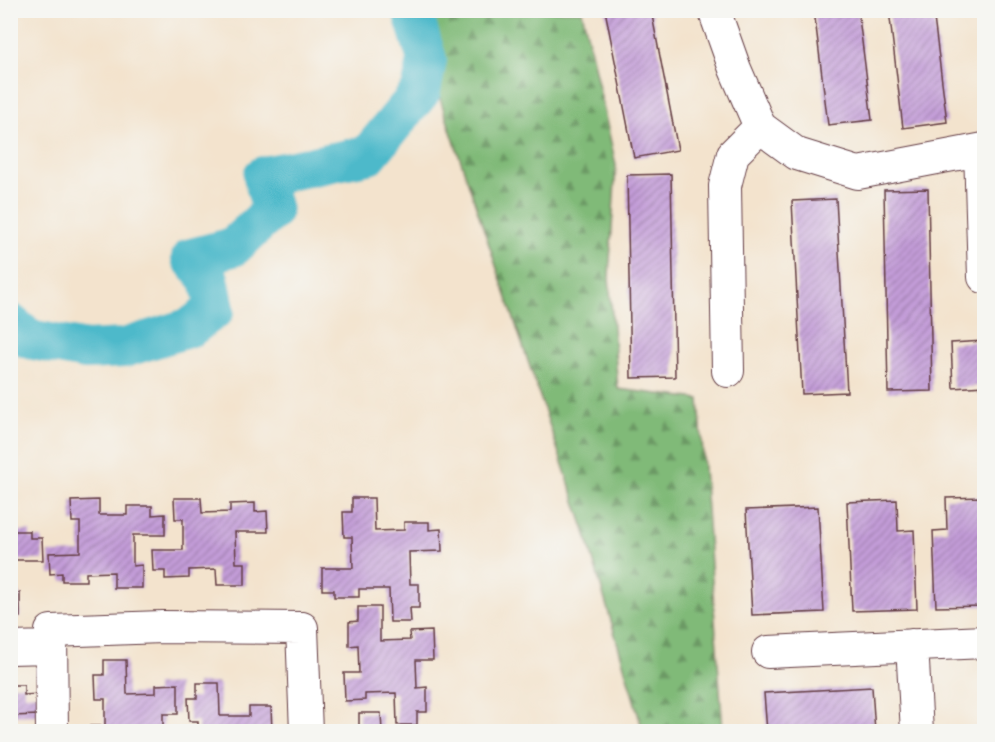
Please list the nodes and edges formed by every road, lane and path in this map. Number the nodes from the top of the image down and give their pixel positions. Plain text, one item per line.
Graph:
1 (714, 10) edge
2 (760, 126) junction
3 (982, 149) edge
4 (984, 276) edge
5 (728, 371) dead end
6 (984, 642) edge
7 (912, 645) junction
8 (51, 647) junction
9 (10, 648) edge
10 (768, 652) dead end
11 (52, 732) edge
12 (306, 732) edge
13 (917, 732) edge

1 - 2 street
2 - 3 street
2 - 5 street
3 - 4 street
6 - 7 street
7 - 10 street
7 - 13 street
8 - 9 street
8 - 11 street
8 - 12 street

